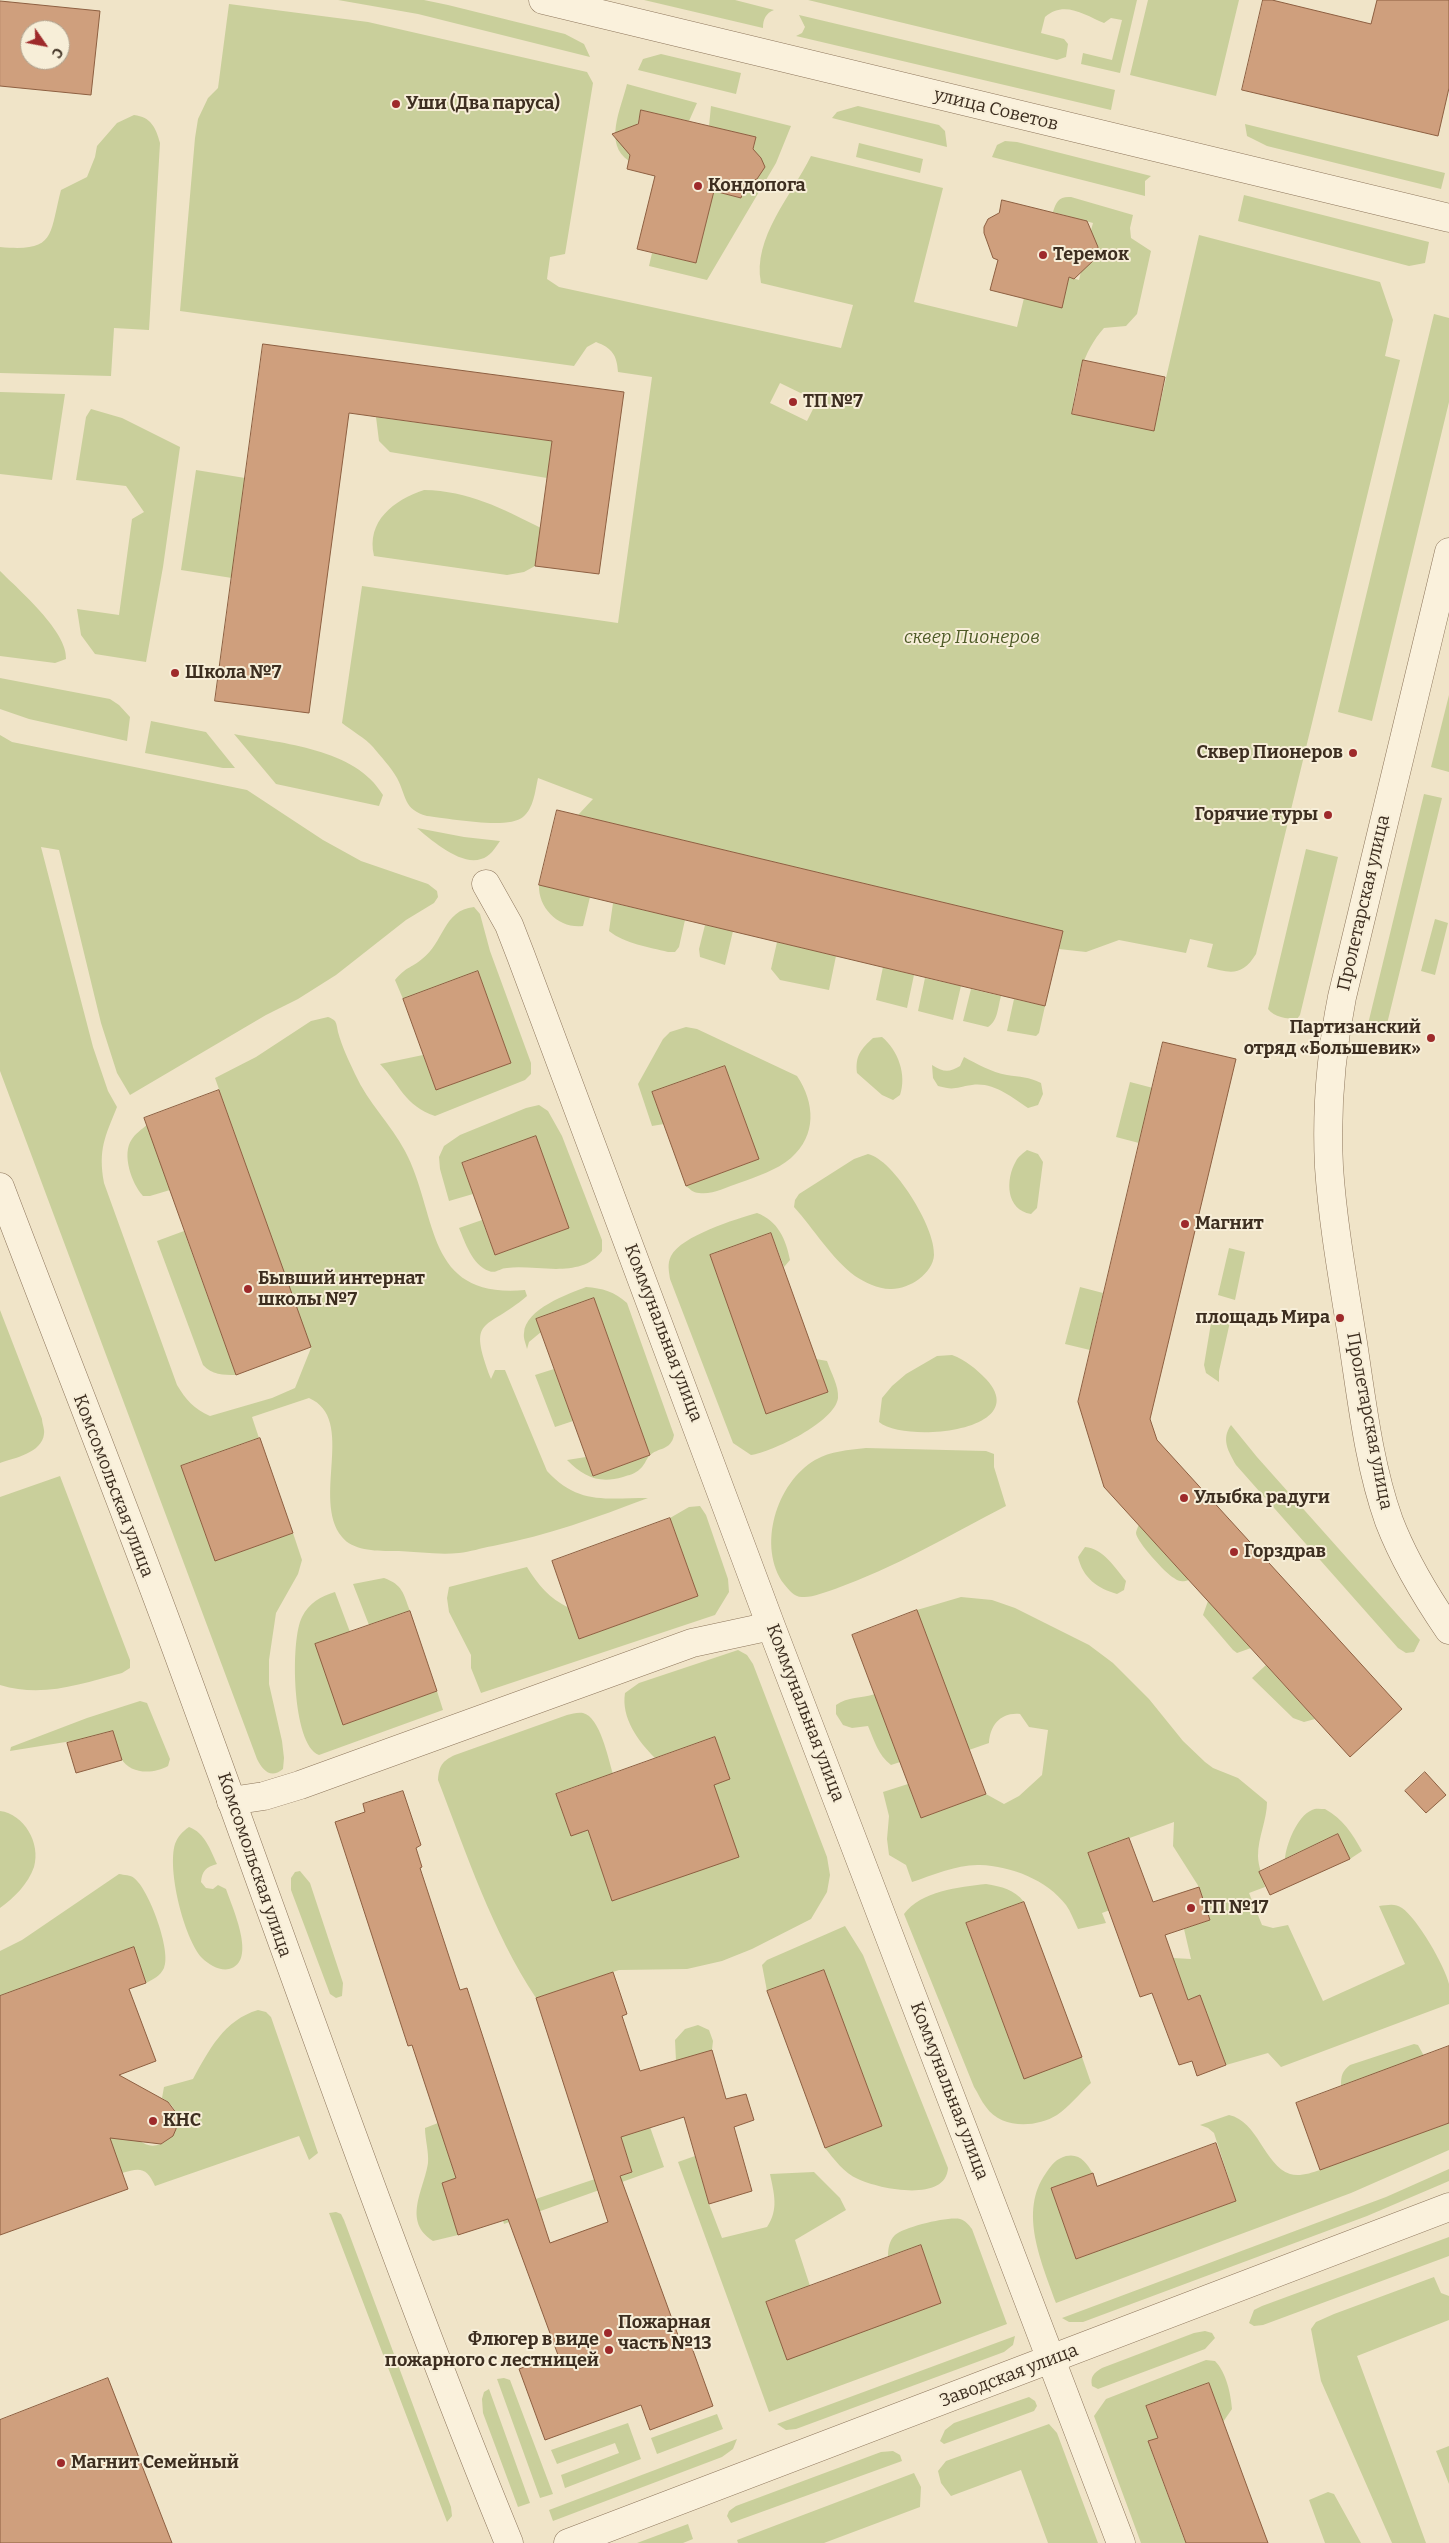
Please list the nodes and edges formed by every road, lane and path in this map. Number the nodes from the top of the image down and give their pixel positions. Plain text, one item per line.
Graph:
1 (543, 0) edge
2 (1449, 218) edge
3 (1449, 552) edge
4 (486, 884) dead end
5 (0, 1187) edge
6 (772, 1626) junction
7 (1449, 1630) edge
8 (231, 1801) junction
9 (1449, 2207) edge
10 (1051, 2360) junction
11 (509, 2543) edge
12 (568, 2543) edge
13 (1121, 2543) edge

1 - 2 street, улица Советов
3 - 7 street, Пролетарская улица
4 - 6 street, Коммунальная улица
5 - 8 street, Комсомольская улица
6 - 8 street
6 - 10 street, Коммунальная улица
8 - 11 street, Комсомольская улица
9 - 10 street, Заводская улица
10 - 12 street, Заводская улица
10 - 13 street, Коммунальная улица

